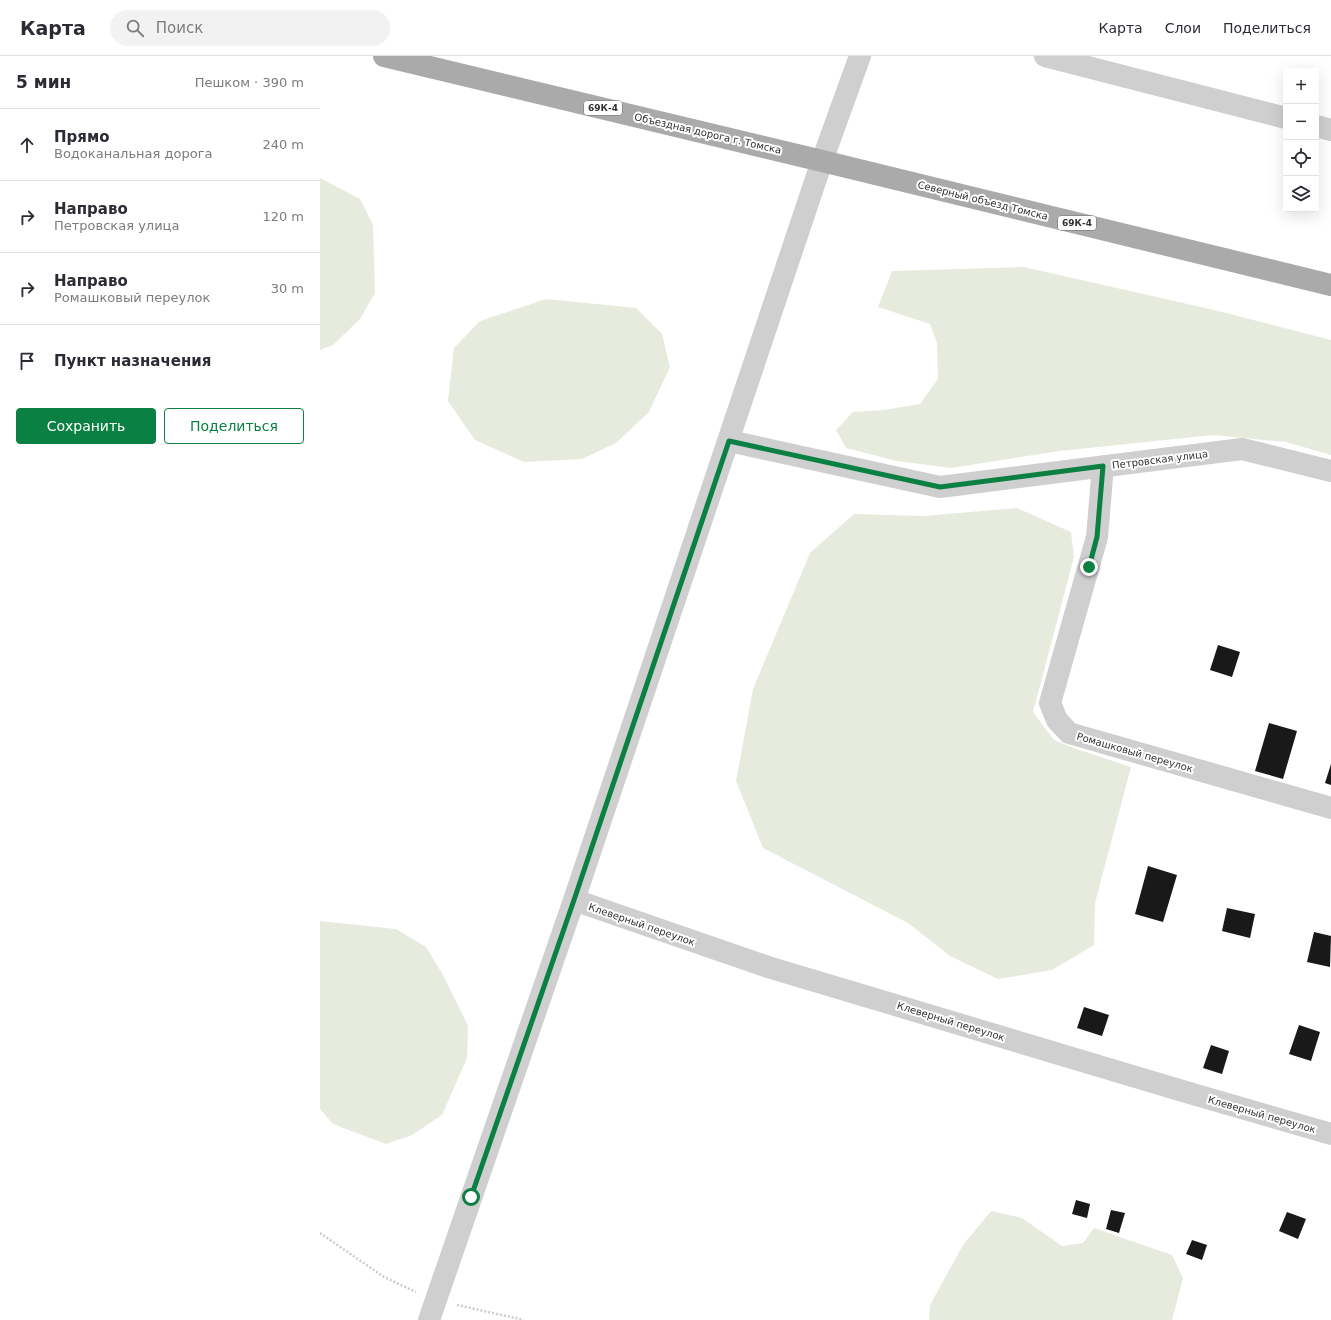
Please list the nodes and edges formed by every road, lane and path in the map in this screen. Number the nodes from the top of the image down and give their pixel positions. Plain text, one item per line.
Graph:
1 (384, 56) edge
2 (860, 56) edge
3 (1045, 56) edge
4 (1283, 117) edge
5 (1319, 127) edge
6 (1331, 130) edge
7 (822, 161) junction
8 (1331, 285) edge
9 (729, 441) junction
10 (1103, 466) junction
11 (1331, 471) edge
12 (1331, 808) edge
13 (574, 900) junction
14 (1331, 1134) edge
15 (429, 1320) edge

1 - 7 main road, Объездная дорога г. Томска / 69К-4
2 - 7 street
3 - 4 street
5 - 6 street
7 - 8 main road, Северный объезд Томска / 69К-4
7 - 9 street
9 - 10 street, Петровская улица
9 - 13 street
10 - 11 street, Петровская улица
10 - 12 street, Ромашковый переулок
13 - 14 street, Клеверный переулок
13 - 15 street

